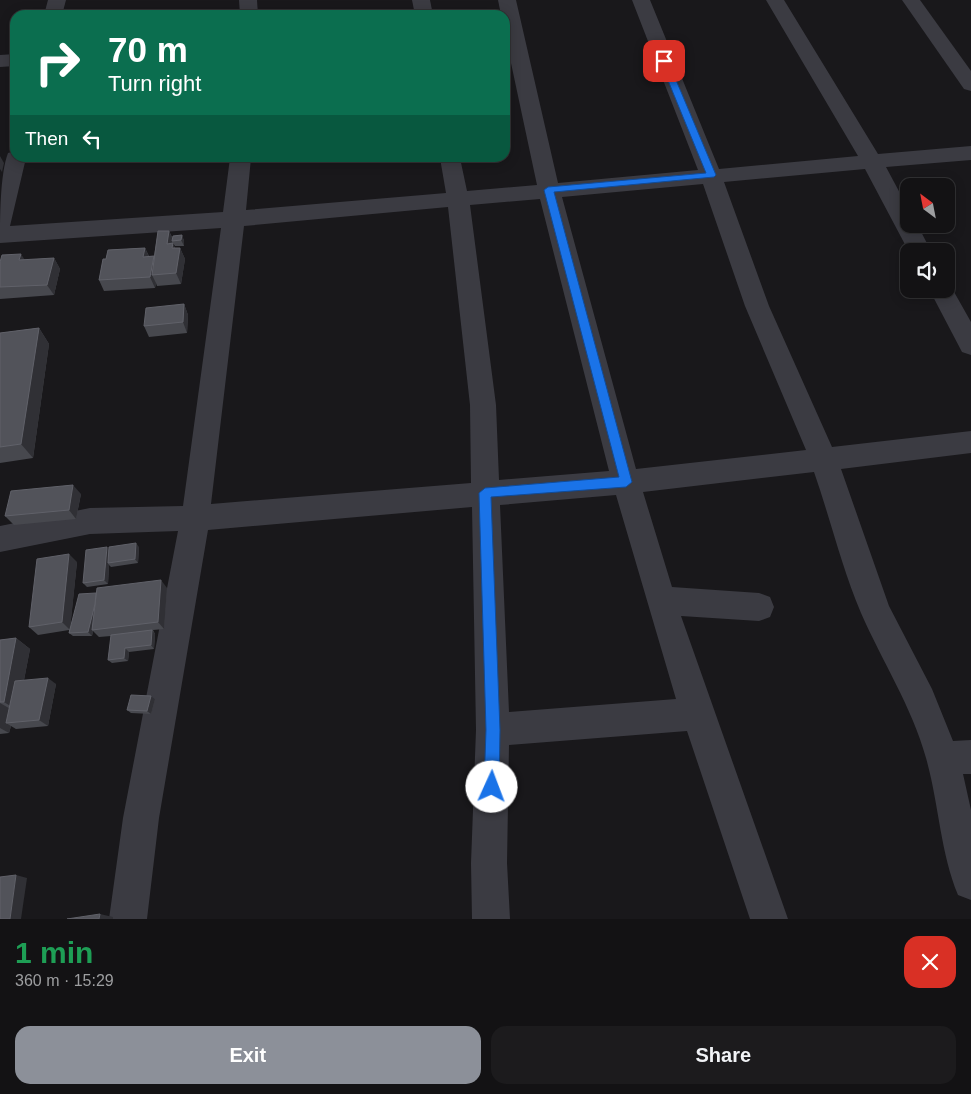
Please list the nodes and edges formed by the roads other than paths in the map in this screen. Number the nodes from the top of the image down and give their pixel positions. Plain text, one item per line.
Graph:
1 (641, 0) edge
2 (775, 0) edge
3 (910, 0) edge
4 (510, 14) edge
5 (971, 85) edge
6 (971, 153) edge
7 (15, 162) edge
8 (240, 162) edge
9 (451, 162) edge
10 (872, 162) junction
11 (711, 175) junction
12 (548, 190) junction
13 (458, 198) junction
14 (234, 219) junction
15 (0, 224) edge
16 (0, 235) edge
17 (916, 243) edge
18 (945, 298) edge
19 (971, 345) edge
20 (971, 442) edge
21 (824, 459) junction
22 (626, 482) junction
23 (485, 493) junction
24 (195, 518) junction
25 (0, 539) edge
26 (661, 602) junction
27 (759, 607) dead end
28 (699, 714) junction
29 (493, 730) junction
30 (957, 758) edge
31 (971, 882) edge
32 (128, 919) edge
33 (491, 919) edge
34 (769, 919) edge

1 - 11 street
2 - 10 street
3 - 5 street
4 - 12 street
6 - 10 street
7 - 15 street
8 - 14 street
9 - 13 street
10 - 11 street
10 - 17 street
11 - 12 street
11 - 21 street
12 - 13 street
12 - 22 street
13 - 14 street
13 - 23 street
14 - 16 street
14 - 24 street
18 - 19 street
20 - 21 street
21 - 22 street
21 - 30 street
22 - 23 street
22 - 26 street
23 - 24 street
23 - 29 street
24 - 25 street
24 - 32 street
26 - 27 street
26 - 28 street
28 - 29 street
28 - 34 street
29 - 33 street
30 - 31 street

